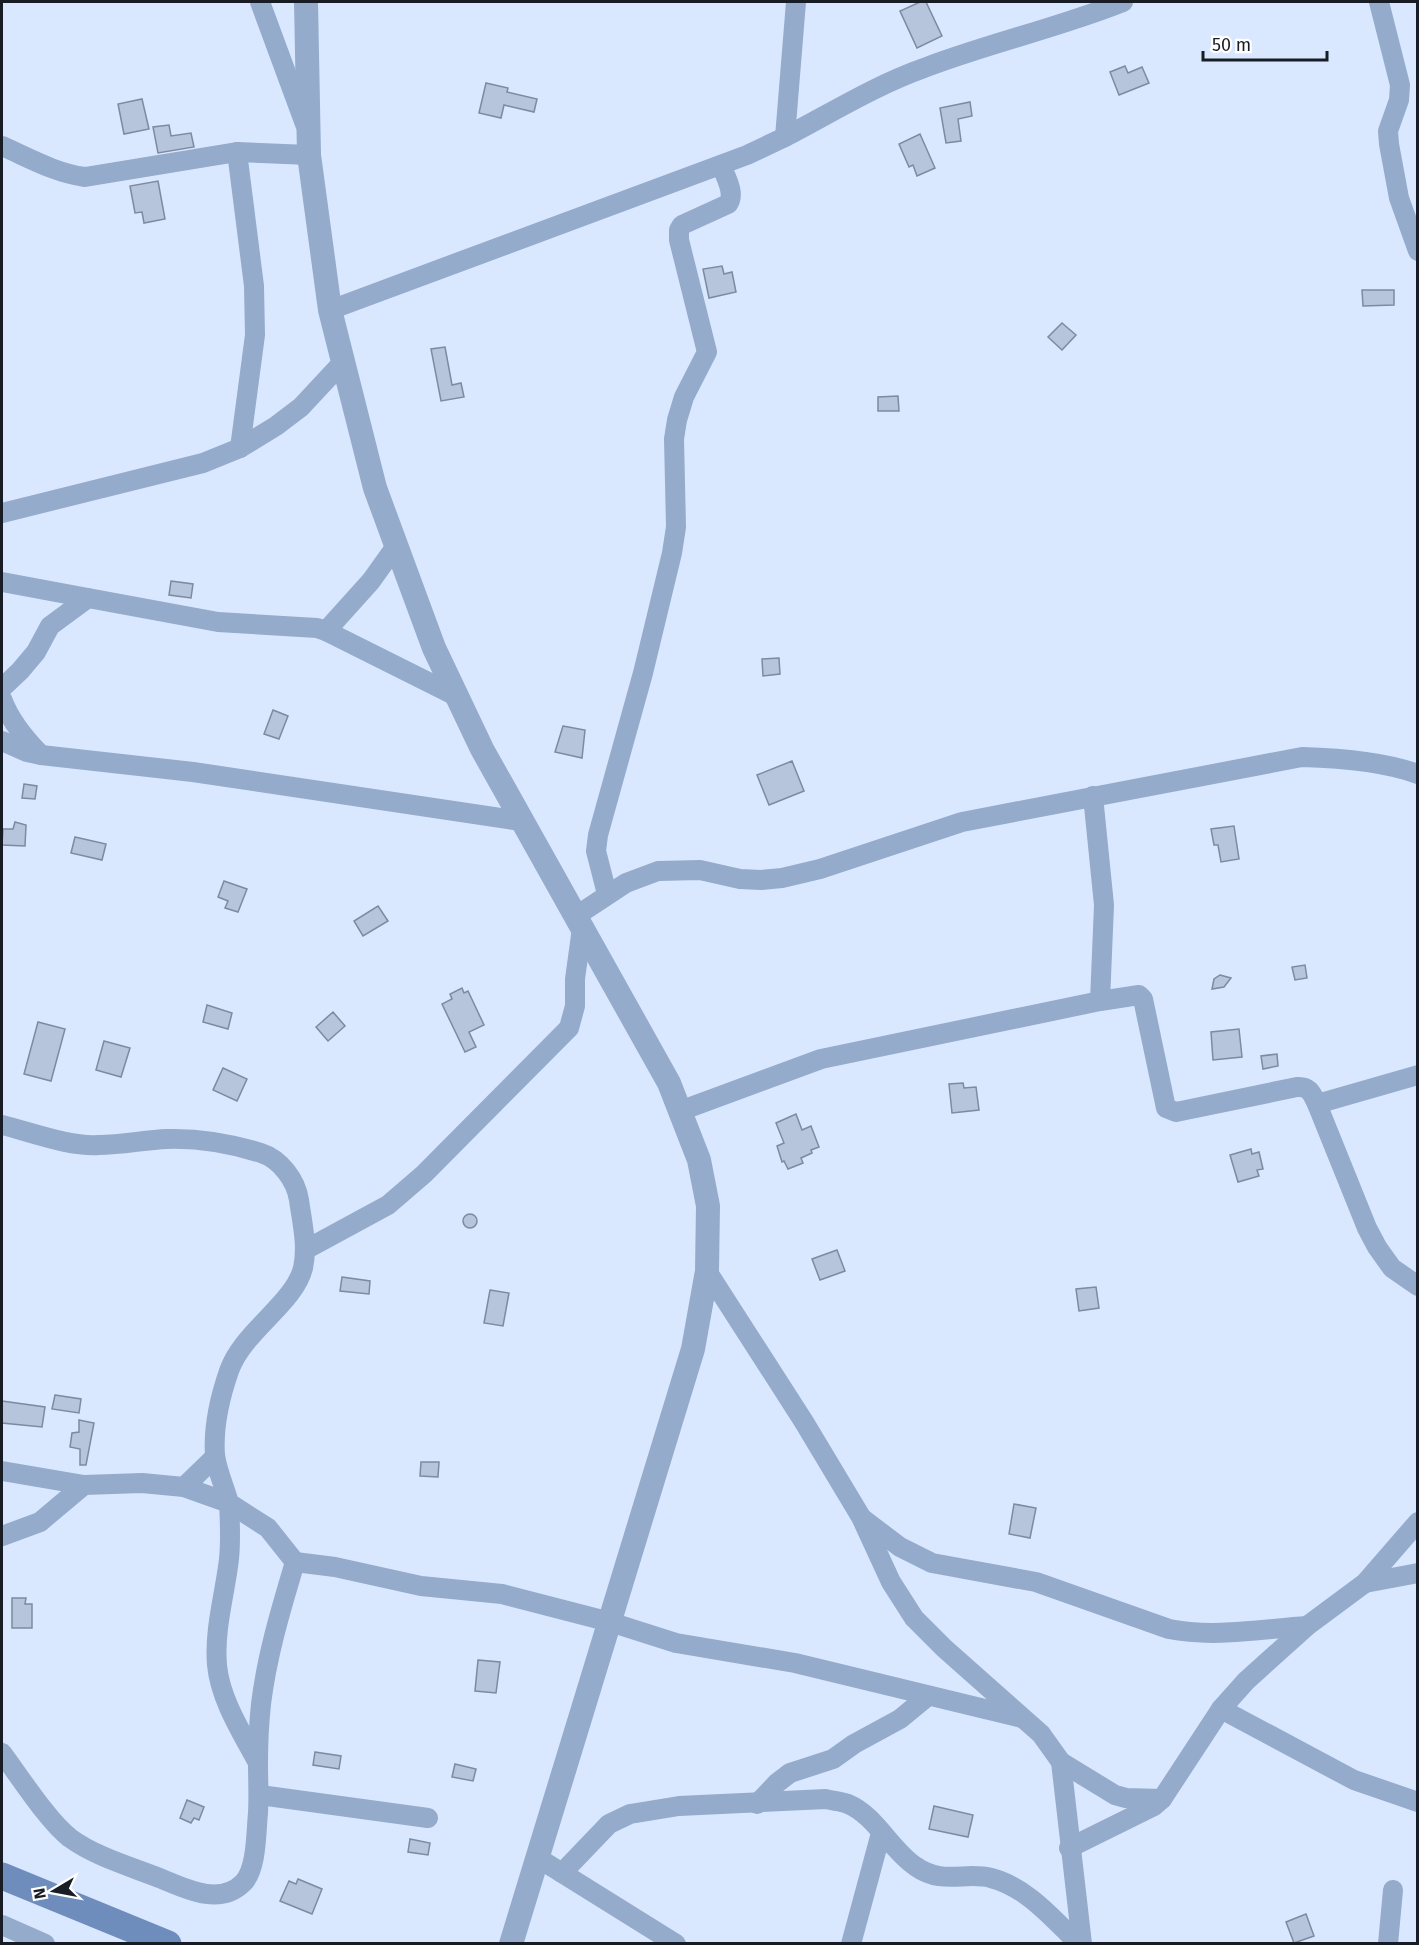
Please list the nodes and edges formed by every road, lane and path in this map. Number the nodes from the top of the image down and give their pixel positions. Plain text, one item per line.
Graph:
1 (260, 2) edge
2 (306, 2) edge
3 (796, 2) edge
4 (1123, 2) edge
5 (1379, 2) edge
6 (785, 137) junction
7 (308, 143) junction
8 (2, 146) edge
9 (237, 152) junction
10 (721, 165) junction
11 (1418, 251) edge
12 (330, 310) junction
13 (342, 363) junction
14 (240, 448) junction
15 (2, 513) edge
16 (396, 546) junction
17 (2, 582) edge
18 (88, 598) junction
19 (326, 631) junction
20 (2, 688) edge
21 (456, 696) junction
22 (2, 699) edge
23 (2, 741) edge
24 (41, 755) junction
25 (1418, 774) edge
26 (1093, 796) junction
27 (521, 821) junction
28 (607, 894) junction
29 (579, 922) junction
30 (1100, 1001) junction
31 (1418, 1076) edge
32 (1317, 1104) junction
33 (680, 1111) junction
34 (2, 1125) edge
35 (305, 1250) junction
36 (707, 1271) junction
37 (1418, 1286) edge
38 (215, 1457) junction
39 (2, 1471) edge
40 (84, 1485) junction
41 (184, 1486) junction
42 (229, 1503) junction
43 (861, 1517) junction
44 (1418, 1522) edge
45 (2, 1536) edge
46 (296, 1562) junction
47 (1418, 1573) edge
48 (1365, 1583) junction
49 (610, 1622) junction
50 (1307, 1626) junction
51 (928, 1696) junction
52 (1221, 1709) junction
53 (1024, 1718) junction
54 (2, 1753) edge
55 (1061, 1762) junction
56 (258, 1763) junction
57 (260, 1795) junction
58 (1162, 1799) junction
59 (1418, 1802) edge
60 (757, 1804) junction
61 (428, 1818) dead end
62 (881, 1833) junction
63 (1069, 1848) junction
64 (538, 1858) junction
65 (562, 1873) junction
66 (2, 1876) edge
67 (1393, 1890) dead end
68 (2, 1925) edge
69 (45, 1944) edge
70 (168, 1944) edge
71 (511, 1944) edge
72 (676, 1944) edge
73 (851, 1944) edge
74 (1081, 1944) edge
75 (1389, 1944) edge

1 - 7 street
2 - 7 street
3 - 6 street
4 - 6 street
5 - 11 street
6 - 10 street
7 - 9 street
7 - 12 street
8 - 9 street
9 - 14 street
10 - 12 street
10 - 28 street
12 - 13 street
13 - 14 street
13 - 16 street
14 - 15 street
16 - 19 street
16 - 21 street
17 - 18 street
18 - 19 street
18 - 20 street
19 - 21 street
21 - 27 street
22 - 24 street
23 - 24 street
24 - 27 street
25 - 26 street
26 - 28 street
26 - 30 street
27 - 29 street
28 - 29 street
29 - 33 street
29 - 35 street
30 - 32 street
30 - 33 street
31 - 32 street
32 - 37 street
33 - 36 street
34 - 35 street
35 - 38 street
36 - 43 street
36 - 49 street
38 - 41 street
38 - 42 street
39 - 40 street
40 - 41 street
40 - 45 street
41 - 42 street
42 - 46 street
42 - 56 street
43 - 50 street
43 - 53 street
44 - 48 street
46 - 49 street
46 - 56 street
47 - 48 street
48 - 50 street
49 - 51 street
49 - 64 street
50 - 52 street
51 - 53 street
51 - 60 street
52 - 58 street
52 - 59 street
53 - 55 street
54 - 57 street
55 - 58 street
55 - 63 street
56 - 57 street
57 - 61 street
58 - 63 street
60 - 62 street
60 - 65 street
62 - 73 street
62 - 74 street
63 - 74 street
64 - 65 street
64 - 71 street
65 - 72 street
66 - 70 main road
67 - 75 street
68 - 69 street

